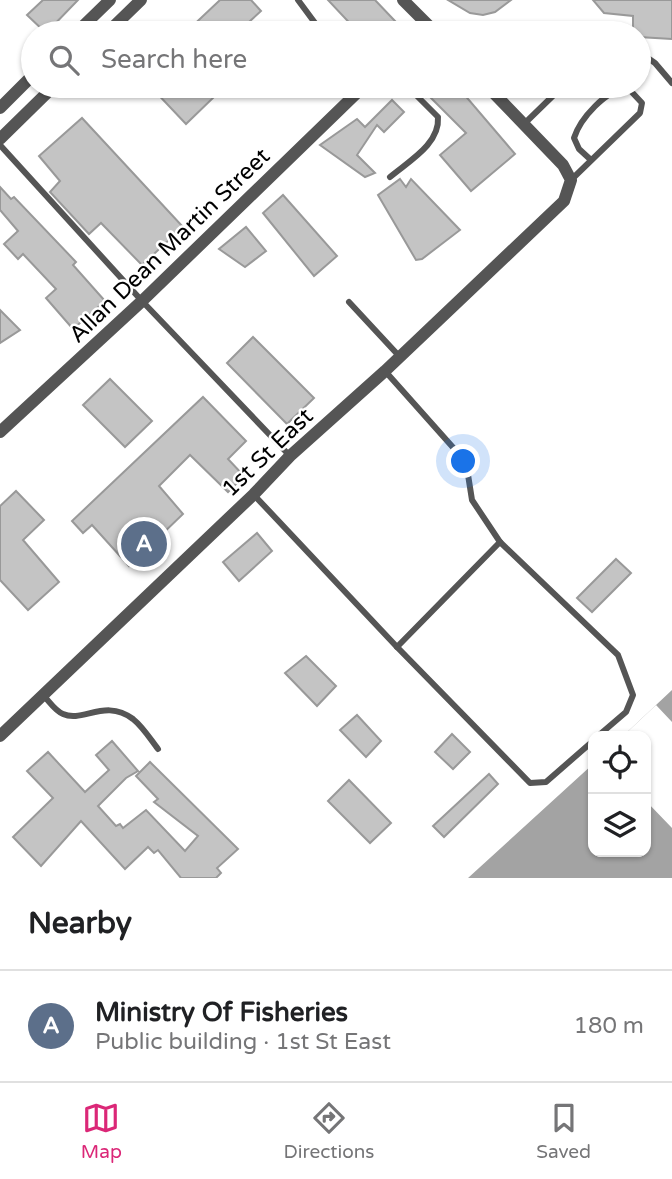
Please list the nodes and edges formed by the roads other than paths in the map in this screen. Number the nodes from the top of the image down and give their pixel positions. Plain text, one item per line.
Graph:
1 (110, 0) edge
2 (141, 0) edge
3 (298, 0) edge
4 (403, 0) edge
5 (88, 21) edge
6 (119, 21) edge
7 (313, 21) edge
8 (420, 21) edge
9 (651, 61) edge
10 (672, 83) edge
11 (21, 87) edge
12 (42, 98) edge
13 (352, 98) edge
14 (419, 98) edge
15 (499, 98) edge
16 (551, 98) edge
17 (607, 98) edge
18 (637, 98) edge
19 (0, 108) edge
20 (524, 124) junction
21 (0, 139) edge
22 (0, 145) edge
23 (591, 160) junction
24 (390, 177) dead end
25 (571, 180) junction
26 (142, 301) junction
27 (349, 302) dead end
28 (400, 357) junction
29 (385, 371) junction
30 (0, 432) edge
31 (290, 456) junction
32 (254, 495) junction
33 (500, 542) junction
34 (397, 647) junction
35 (43, 695) junction
36 (604, 731) edge
37 (1, 734) edge
38 (588, 745) edge
39 (159, 749) dead end

1 - 5 street
2 - 6 street
3 - 7 lane
4 - 8 street
9 - 10 lane
11 - 19 street
12 - 21 street
13 - 26 street, Allan Dean Martin Street
14 - 24 lane
15 - 20 street
16 - 20 lane
17 - 23 lane
18 - 23 lane
20 - 25 street
22 - 26 lane
23 - 25 lane
25 - 28 street, 1st St East
26 - 30 street, Allan Dean Martin Street
26 - 31 lane
27 - 28 lane
28 - 29 street, 1st St East
29 - 31 street, 1st St East
29 - 33 lane
31 - 32 street, 1st St East
32 - 34 lane
32 - 35 street, 1st St East
33 - 34 lane
33 - 36 lane
34 - 38 lane
35 - 37 street, 1st St East
35 - 39 lane

